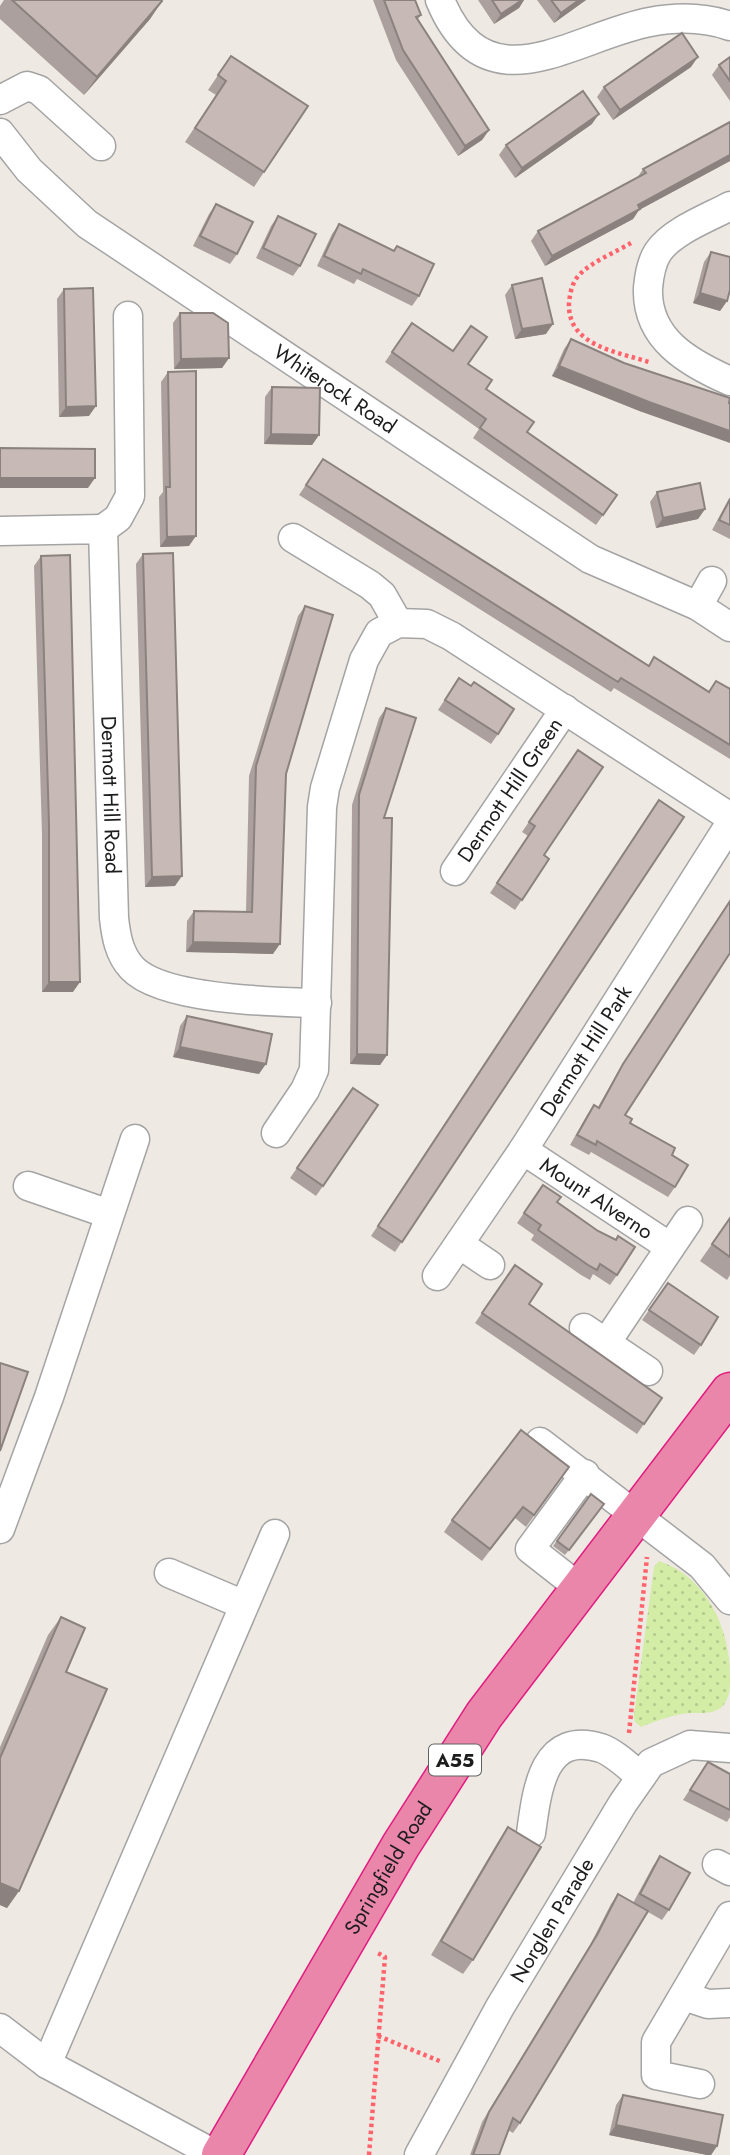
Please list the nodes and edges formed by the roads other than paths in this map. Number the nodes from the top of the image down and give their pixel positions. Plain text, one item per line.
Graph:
1 (440, 0) edge
2 (730, 26) edge
3 (0, 100) edge
4 (0, 133) edge
5 (101, 146) dead end
6 (730, 206) edge
7 (128, 316) dead end
8 (730, 381) edge
9 (103, 529) junction
10 (0, 531) edge
11 (293, 538) dead end
12 (712, 581) dead end
13 (698, 606) junction
14 (398, 623) junction
15 (730, 627) edge
16 (565, 709) junction
17 (730, 817) edge
18 (730, 824) edge
19 (455, 871) dead end
20 (317, 1003) junction
21 (276, 1133) dead end
22 (135, 1139) dead end
23 (523, 1150) junction
24 (28, 1186) dead end
25 (109, 1214) junction
26 (688, 1221) dead end
27 (459, 1244) junction
28 (670, 1247) junction
29 (490, 1265) dead end
30 (438, 1276) dead end
31 (649, 1371) dead end
32 (730, 1392) edge
33 (540, 1442) edge
34 (585, 1474) junction
35 (639, 1515) junction
36 (0, 1529) edge
37 (275, 1534) dead end
38 (169, 1573) dead end
39 (581, 1589) junction
40 (730, 1600) edge
41 (244, 1605) junction
42 (730, 1748) edge
43 (646, 1770) junction
44 (531, 1833) dead end
45 (730, 1916) edge
46 (684, 1996) junction
47 (730, 2003) edge
48 (0, 2028) edge
49 (47, 2064) junction
50 (700, 2084) dead end
51 (218, 2155) edge
52 (419, 2155) edge

1 - 2 street
3 - 5 street
4 - 13 street, Whiterock Road
6 - 8 street
7 - 9 street
9 - 10 street
9 - 20 street, Dermott Hill Road
11 - 14 street
12 - 13 street
13 - 15 street, Whiterock Road
14 - 16 street
14 - 20 street
16 - 17 street
16 - 19 street, Dermott Hill Green
18 - 23 street, Dermott Hill Park
20 - 21 street
22 - 25 street
23 - 27 street, Dermott Hill Park
23 - 28 street, Mount Alverno
24 - 25 street
25 - 36 street
26 - 28 street, Mount Alverno
27 - 29 street
27 - 30 street, Dermott Hill Park
28 - 31 street, Mount Alverno
32 - 35 highway, Springfield Road / A55
33 - 34 street
34 - 35 street
34 - 39 street
35 - 39 highway, Springfield Road / A55
35 - 40 street
37 - 41 street
38 - 41 street
39 - 51 highway, Springfield Road / A55
41 - 49 street
42 - 43 street
43 - 44 street
43 - 52 street, Norglen Parade
45 - 46 street
46 - 47 street
46 - 50 street
48 - 49 street
49 - 51 street

